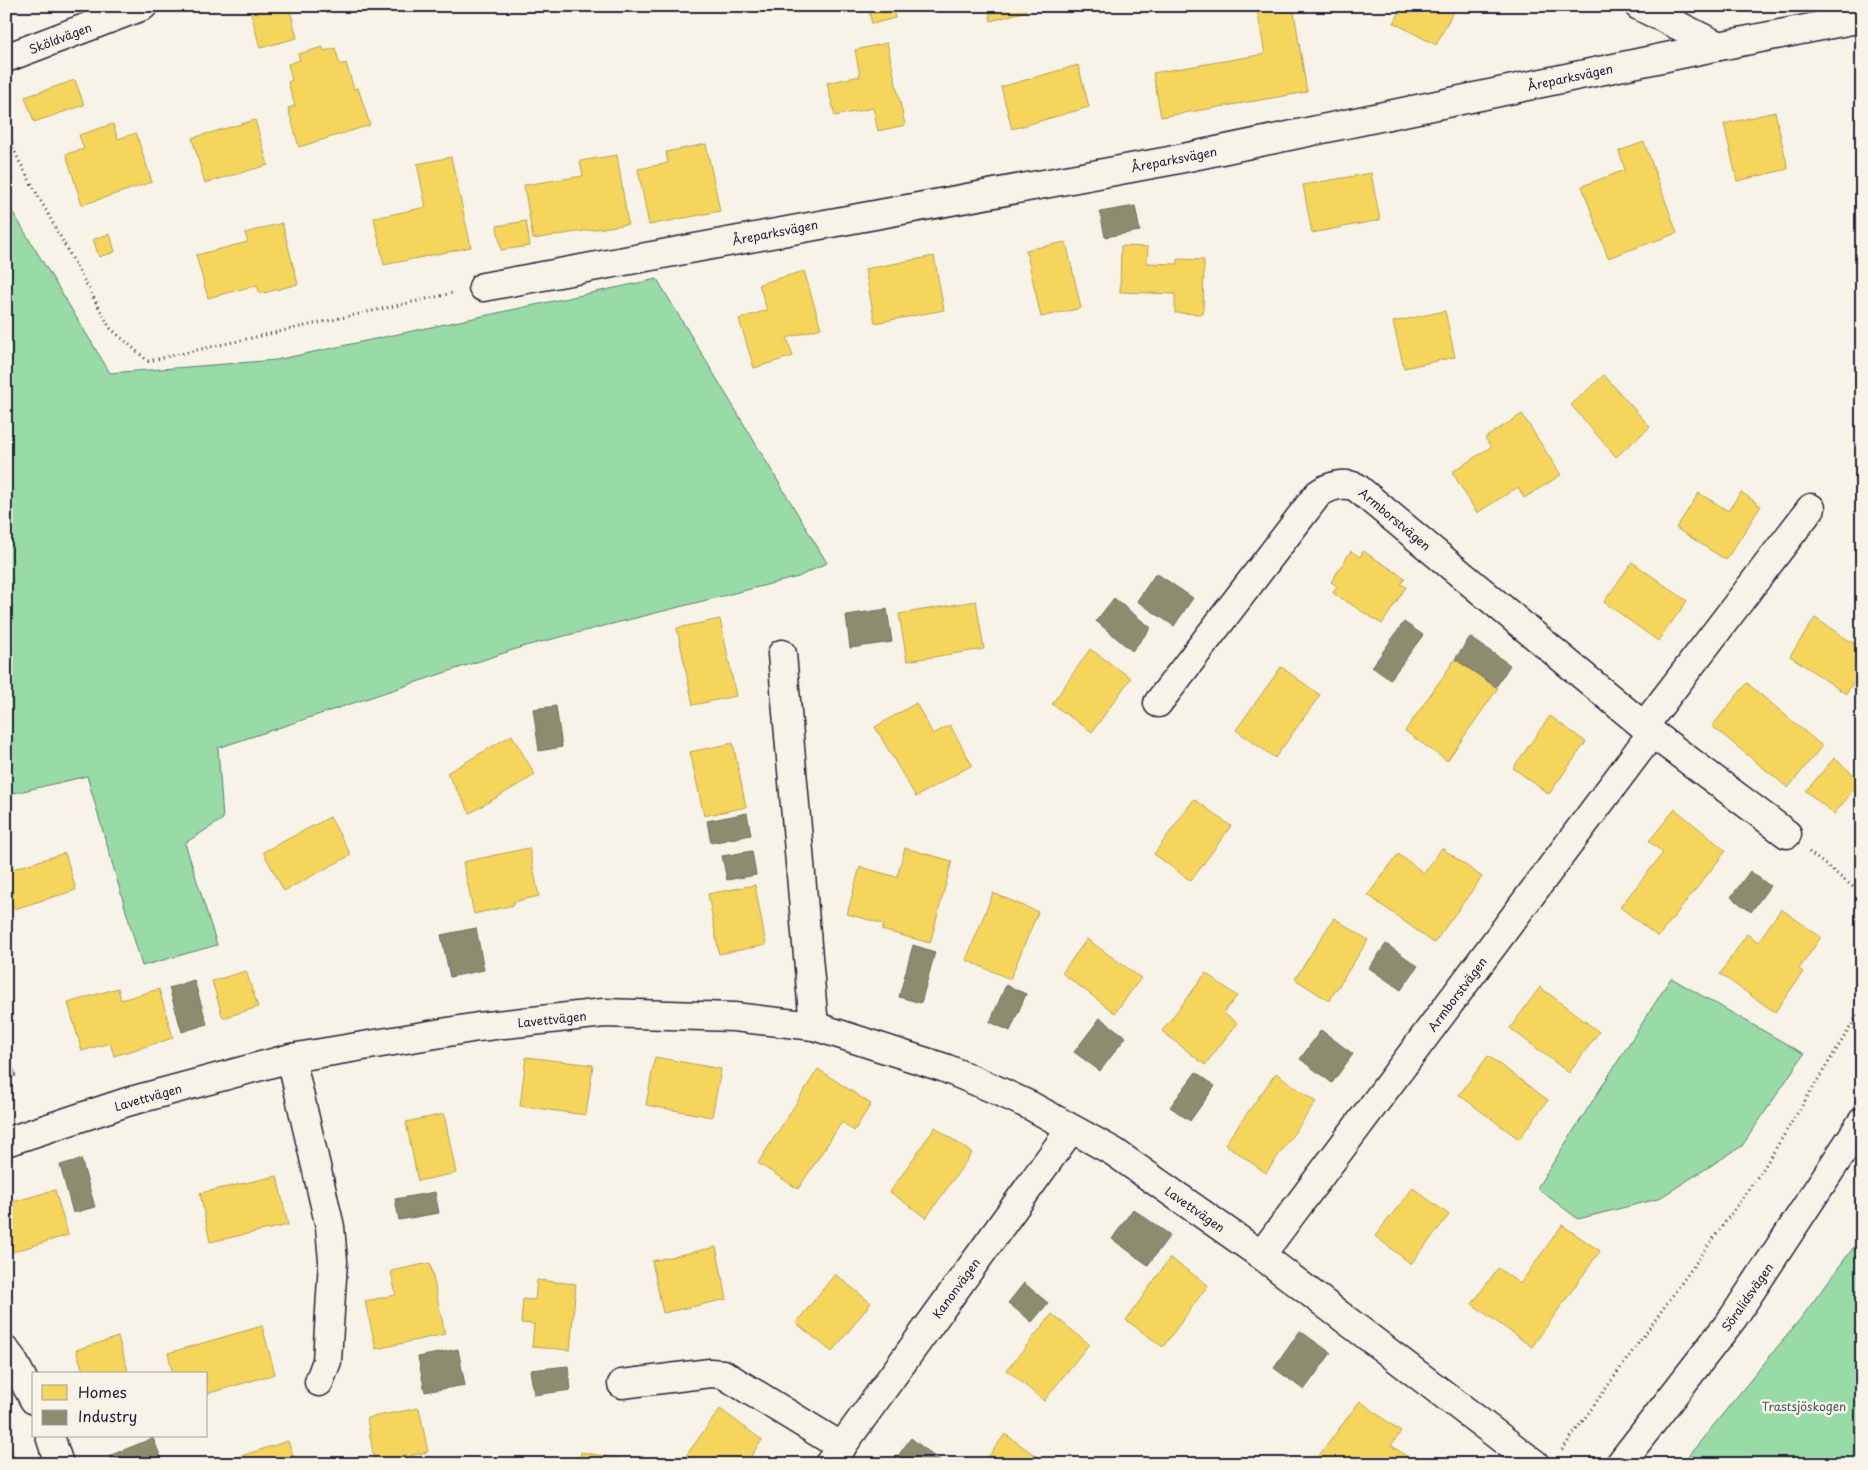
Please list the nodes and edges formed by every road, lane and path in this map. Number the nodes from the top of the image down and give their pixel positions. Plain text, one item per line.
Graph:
1 (143, 6) edge
2 (1639, 6) edge
3 (1862, 18) edge
4 (1719, 46) junction
5 (6, 58) edge
6 (6, 129) edge
7 (483, 287) joint
8 (1811, 508) dead end
9 (782, 654) dead end
10 (1158, 703) dead end
11 (1648, 730) junction
12 (1787, 834) joint
13 (1862, 894) edge
14 (1862, 1008) edge
15 (814, 1026) junction
16 (291, 1058) junction
17 (1862, 1122) edge
18 (1071, 1129) junction
19 (6, 1142) edge
20 (1261, 1255) junction
21 (6, 1351) edge
22 (319, 1382) dead end
23 (622, 1384) dead end
24 (32, 1396) edge
25 (51, 1438) edge
26 (835, 1455) edge
27 (1546, 1460) edge
28 (59, 1464) edge
29 (1620, 1464) edge

1 - 5 street, Sköldvägen
2 - 4 street
3 - 4 street, Åreparksvägen
4 - 7 street, Åreparksvägen
6 - 7 path
8 - 11 street, Armborstvägen
9 - 15 street
10 - 11 street, Armborstvägen
11 - 12 street, Armborstvägen
11 - 20 street, Armborstvägen
12 - 13 path
14 - 27 path
15 - 16 street, Lavettvägen
15 - 18 street, Lavettvägen
16 - 19 street, Lavettvägen
16 - 22 street
17 - 29 street, Söralidsvägen
18 - 20 street, Lavettvägen
18 - 26 street, Kanonvägen
20 - 27 street, Lavettvägen
21 - 24 street
23 - 26 street, Kanonvägen
25 - 28 street

